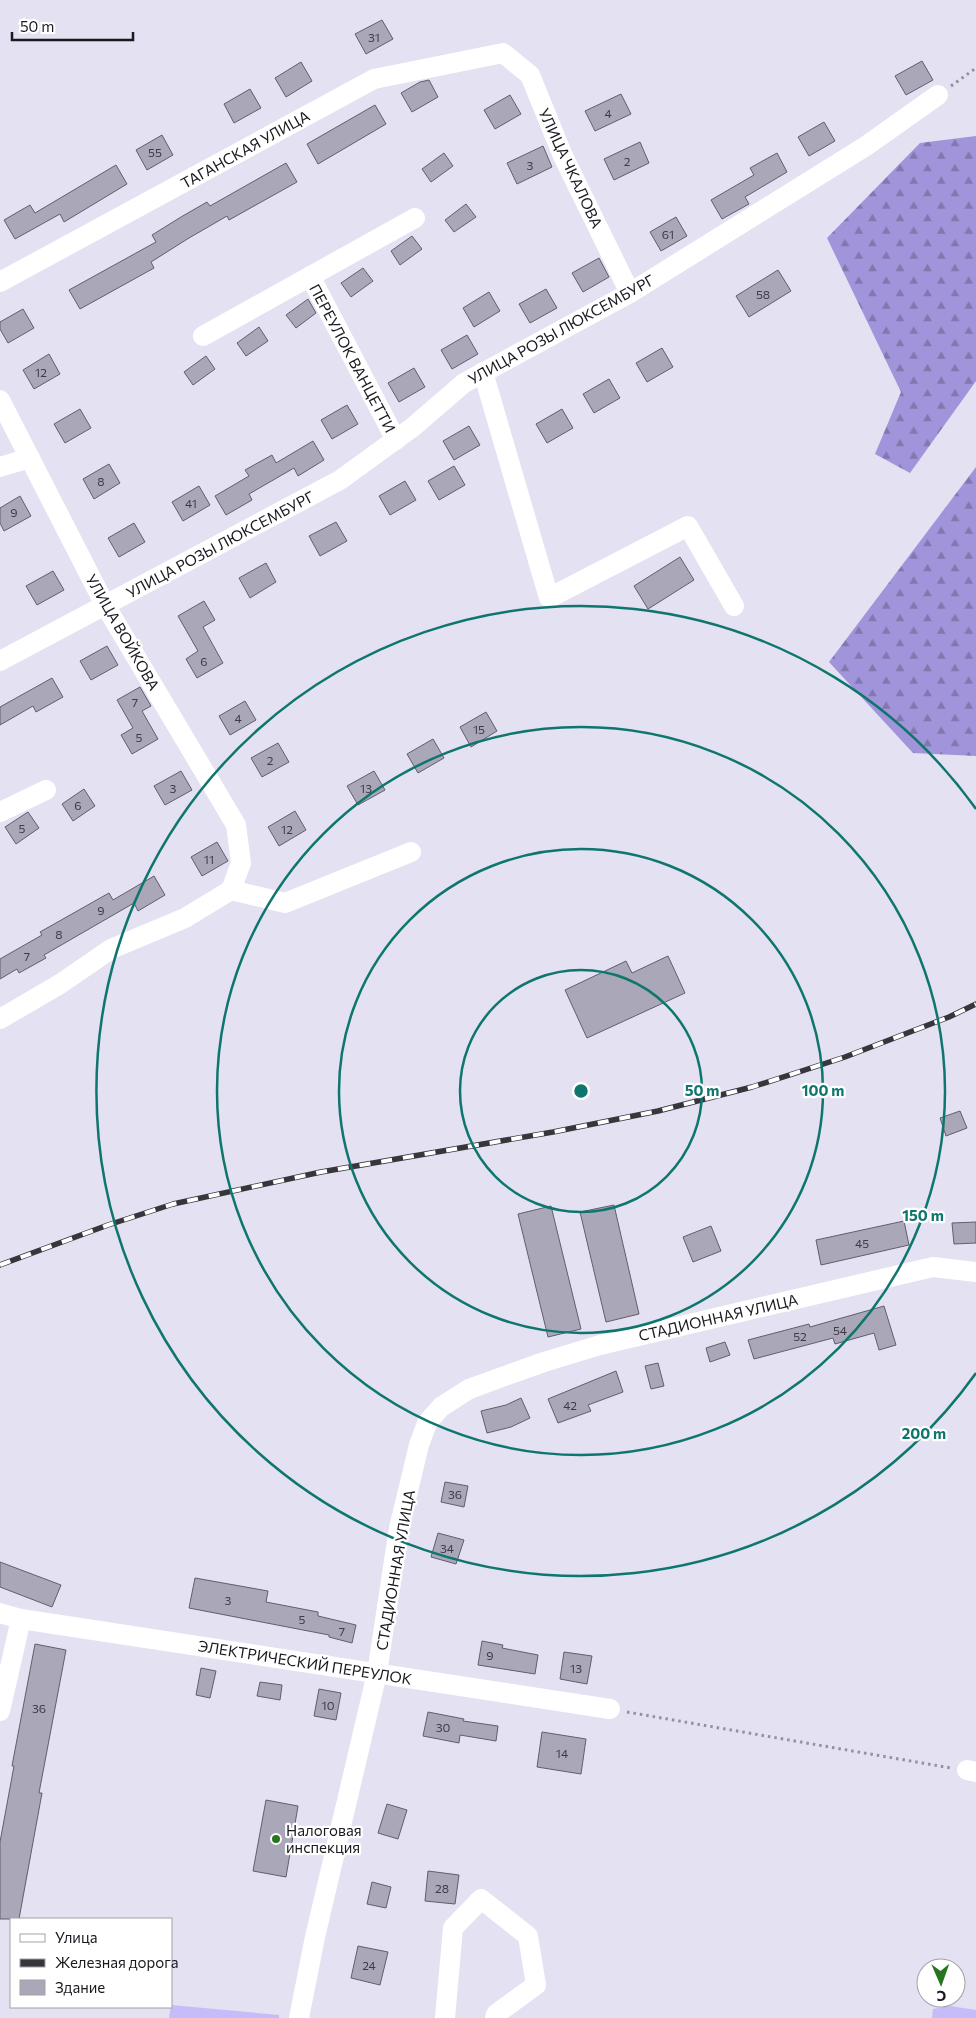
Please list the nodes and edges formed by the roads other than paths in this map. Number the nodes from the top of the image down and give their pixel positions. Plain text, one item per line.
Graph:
1 (502, 53) joint
2 (938, 95) road end
3 (415, 218) dead end
4 (310, 276) junction
5 (0, 282) edge
6 (630, 292) junction
7 (203, 336) dead end
8 (483, 372) junction
9 (0, 400) edge
10 (396, 440) junction
11 (30, 458) junction
12 (0, 467) edge
13 (105, 605) junction
14 (734, 606) dead end
15 (0, 661) edge
16 (46, 790) dead end
17 (0, 812) edge
18 (411, 852) dead end
19 (231, 890) junction
20 (0, 1019) edge
21 (976, 1272) edge
22 (0, 1613) edge
23 (21, 1619) junction
24 (377, 1673) junction
25 (610, 1709) road end
26 (0, 1711) edge
27 (299, 2018) edge
28 (445, 2018) edge
29 (495, 2018) edge

1 - 5 street, ТАГАНСКАЯ УЛИЦА
1 - 6 street, УЛИЦА ЧКАЛОВА
2 - 6 street, УЛИЦА РОЗЫ ЛЮКСЕМБУРГ
3 - 4 street, ПЕРЕУЛОК ВАНЦЕТТИ
4 - 7 street, ПЕРЕУЛОК ВАНЦЕТТИ
4 - 10 street, ПЕРЕУЛОК ВАНЦЕТТИ
6 - 8 street, УЛИЦА РОЗЫ ЛЮКСЕМБУРГ
8 - 10 street, УЛИЦА РОЗЫ ЛЮКСЕМБУРГ
8 - 14 street
9 - 11 street, УЛИЦА ВОЙКОВА
10 - 13 street, УЛИЦА РОЗЫ ЛЮКСЕМБУРГ
11 - 12 street
11 - 13 street, УЛИЦА ВОЙКОВА
13 - 15 street, УЛИЦА РОЗЫ ЛЮКСЕМБУРГ
13 - 19 street, УЛИЦА ВОЙКОВА
16 - 17 street
18 - 19 street
19 - 20 street
21 - 24 street, СТАДИОННАЯ УЛИЦА
22 - 23 street, ЭЛЕКТРИЧЕСКИЙ ПЕРЕУЛОК
23 - 24 street, ЭЛЕКТРИЧЕСКИЙ ПЕРЕУЛОК
23 - 26 street
24 - 25 street, ЭЛЕКТРИЧЕСКИЙ ПЕРЕУЛОК
24 - 27 street, СТАДИОННАЯ УЛИЦА
28 - 29 street

